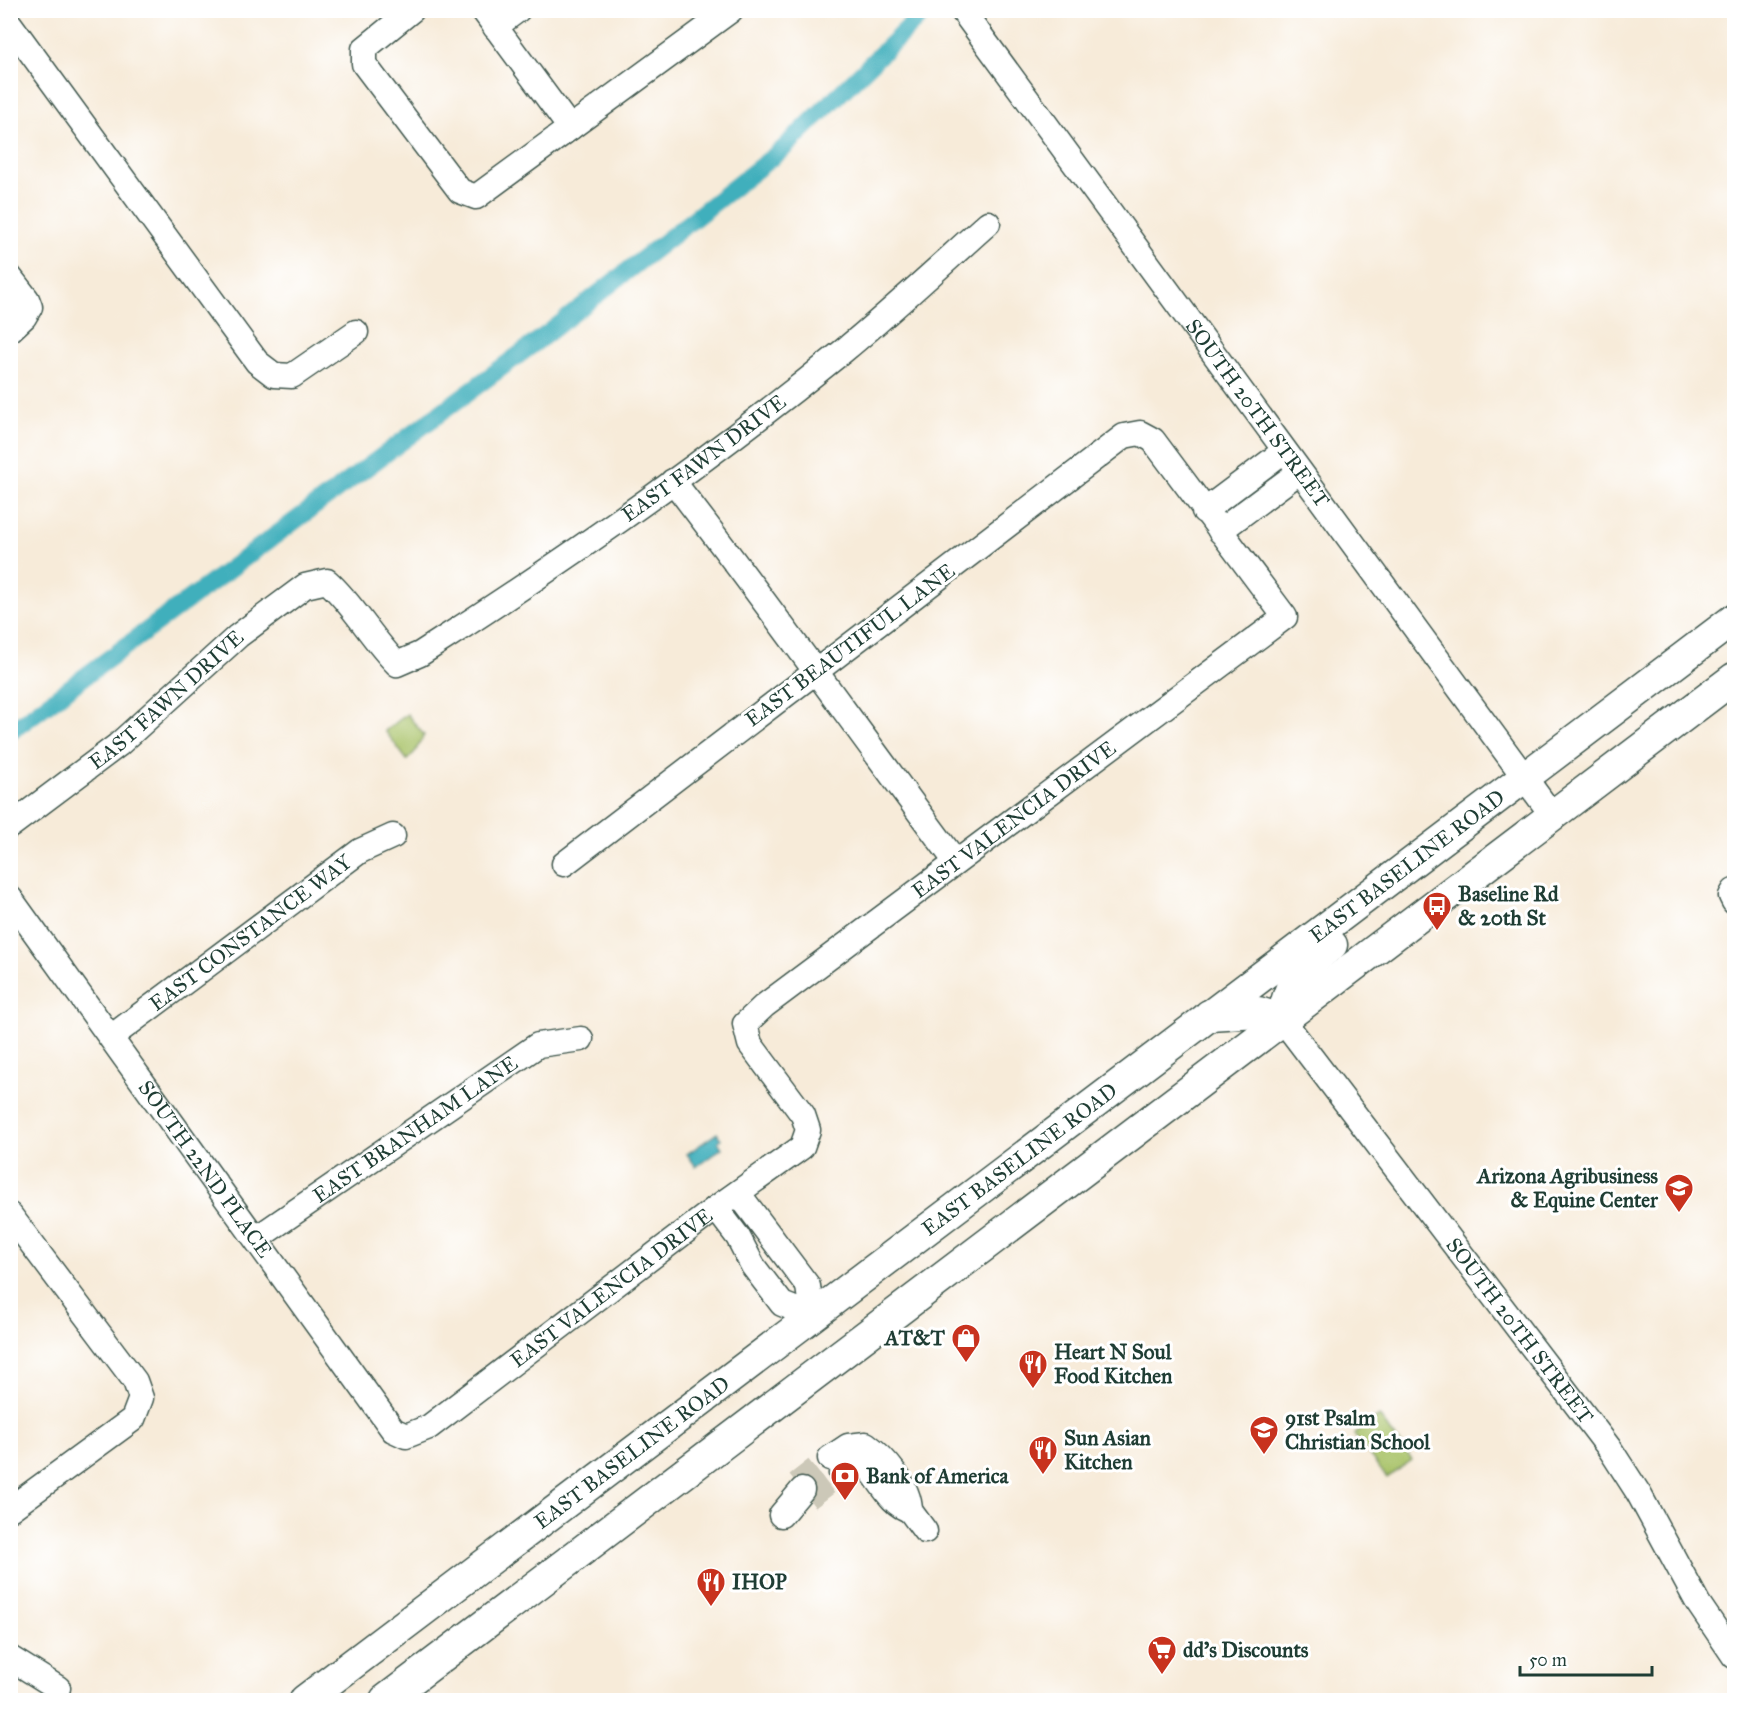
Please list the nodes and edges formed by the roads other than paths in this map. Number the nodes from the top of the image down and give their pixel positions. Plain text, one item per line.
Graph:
1 (412, 10) edge
2 (518, 10) edge
3 (731, 10) edge
4 (963, 10) edge
5 (489, 19) edge
6 (10, 24) edge
7 (570, 128) junction
8 (988, 223) dead end
9 (10, 277) edge
10 (10, 330) edge
11 (356, 332) dead end
12 (1284, 451) junction
13 (1299, 472) junction
14 (673, 481) junction
15 (1204, 511) junction
16 (1220, 531) junction
17 (1734, 620) edge
18 (815, 673) junction
19 (1734, 678) edge
20 (1524, 779) junction
21 (1552, 815) junction
22 (10, 826) edge
23 (393, 836) dead end
24 (1424, 853) junction
25 (956, 862) junction
26 (564, 864) dead end
27 (10, 898) edge
28 (1209, 1015) junction
29 (1282, 1019) junction
30 (111, 1037) junction
31 (581, 1039) dead end
32 (1051, 1134) junction
33 (1080, 1172) junction
34 (738, 1193) junction
35 (716, 1208) junction
36 (14, 1226) edge
37 (257, 1239) junction
38 (779, 1247) junction
39 (753, 1266) junction
40 (812, 1316) junction
41 (840, 1354) junction
42 (406, 1436) joint
43 (835, 1466) tunnel mouth
44 (802, 1491) tunnel mouth
45 (10, 1509) edge
46 (783, 1513) dead end
47 (925, 1532) dead end
48 (1734, 1656) edge
49 (10, 1658) edge
50 (58, 1688) dead end
51 (305, 1701) edge
52 (385, 1701) edge

1 - 7 street
2 - 5 street
3 - 7 street
4 - 12 street, SOUTH 20TH STREET
5 - 7 street
6 - 11 street
8 - 14 street, EAST FAWN DRIVE
9 - 10 street
12 - 13 street, SOUTH 20TH STREET
12 - 15 street
13 - 16 street
13 - 20 street, SOUTH 20TH STREET
14 - 18 street
14 - 22 street, EAST FAWN DRIVE
15 - 16 street
15 - 18 street, EAST BEAUTIFUL LANE
16 - 25 street, EAST VALENCIA DRIVE
17 - 20 main road, EAST BASELINE ROAD
18 - 25 street
18 - 26 street, EAST BEAUTIFUL LANE
19 - 21 main road
20 - 21 street, SOUTH 20TH STREET
20 - 24 main road, EAST BASELINE ROAD
21 - 29 main road
23 - 30 street, EAST CONSTANCE WAY
24 - 28 main road, EAST BASELINE ROAD
24 - 29 main road
25 - 34 street, EAST VALENCIA DRIVE
27 - 30 street, SOUTH 22ND PLACE
28 - 29 main road
28 - 32 main road, EAST BASELINE ROAD
29 - 33 main road
29 - 48 street, SOUTH 20TH STREET
30 - 37 street, SOUTH 22ND PLACE
31 - 37 street, EAST BRANHAM LANE
32 - 33 main road
32 - 40 main road, EAST BASELINE ROAD
33 - 41 main road
34 - 35 street, EAST VALENCIA DRIVE
34 - 38 street
35 - 39 street
35 - 42 street, EAST VALENCIA DRIVE
36 - 45 street
37 - 42 street, SOUTH 22ND PLACE
38 - 39 street
38 - 40 street
39 - 40 street
40 - 41 main road
40 - 51 main road, EAST BASELINE ROAD
41 - 52 main road
43 - 47 street
44 - 46 street
49 - 50 street

